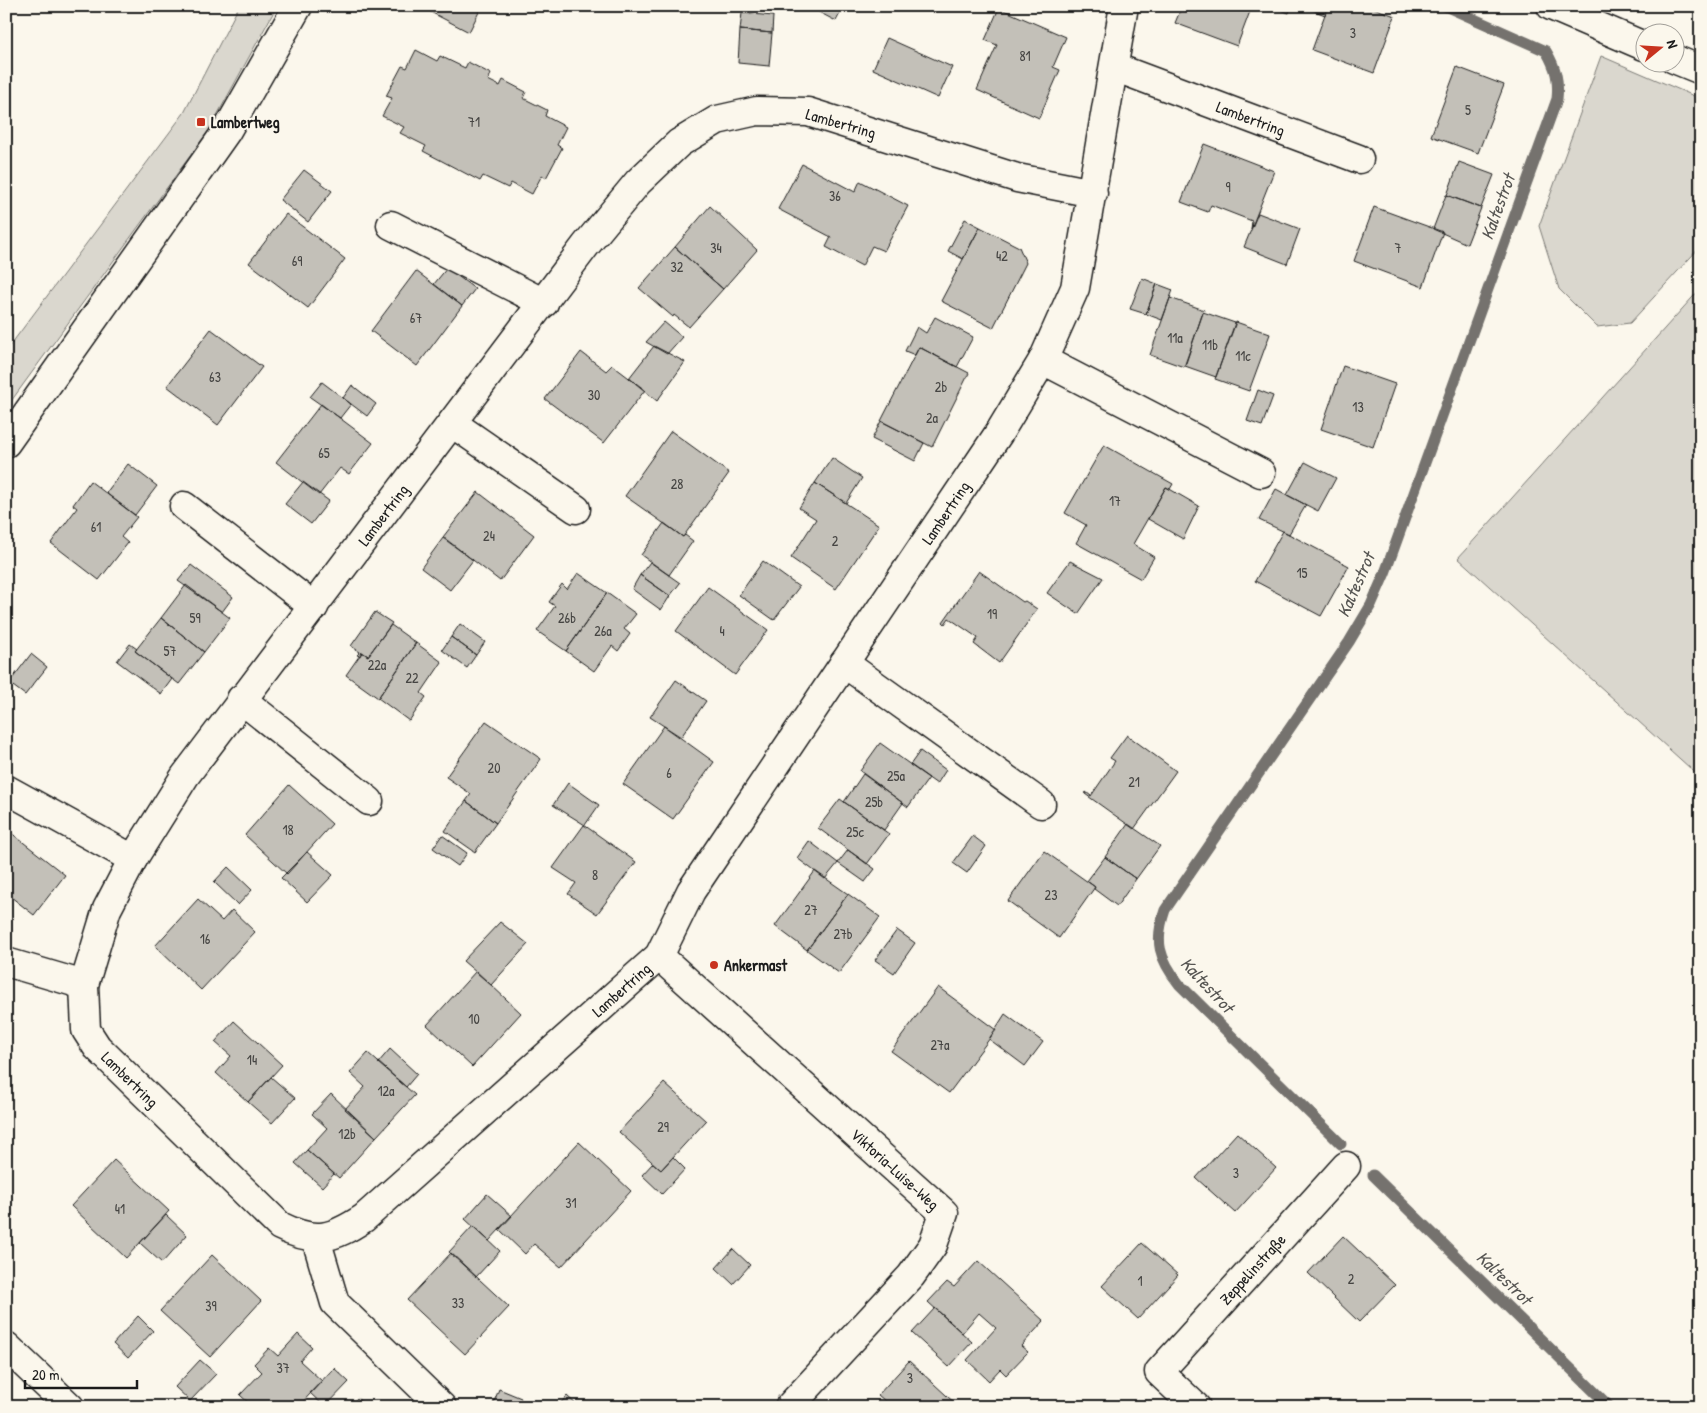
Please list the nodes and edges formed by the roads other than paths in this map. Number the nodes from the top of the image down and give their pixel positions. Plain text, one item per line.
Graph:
1 (298, 6) edge
2 (1124, 6) edge
3 (1551, 6) edge
4 (1634, 42) edge
5 (1684, 63) edge
6 (1114, 67) junction
7 (1701, 70) edge
8 (1359, 159) dead end
9 (1093, 193) junction
10 (392, 226) dead end
11 (544, 303) junction
12 (1043, 360) junction
13 (452, 423) junction
14 (6, 443) edge
15 (1261, 473) dead end
16 (184, 506) dead end
17 (576, 509) dead end
18 (314, 607) junction
19 (844, 663) junction
20 (241, 699) junction
21 (6, 789) edge
22 (369, 801) dead end
23 (1041, 804) dead end
24 (133, 858) junction
25 (658, 956) junction
26 (6, 962) edge
27 (84, 985) junction
28 (1346, 1166) dead end
29 (316, 1239) junction
30 (6, 1346) edge
31 (70, 1407) edge
32 (442, 1407) edge
33 (789, 1407) edge
34 (1196, 1407) edge

1 - 14 street
2 - 6 street, Lambertring
3 - 4 street
5 - 7 street
6 - 8 street, Lambertring
6 - 9 street, Lambertring
9 - 11 street, Lambertring
9 - 12 street, Lambertring
10 - 11 street
11 - 13 street, Lambertring
12 - 15 street
12 - 19 street, Lambertring
13 - 17 street
13 - 18 street, Lambertring
16 - 18 street
18 - 20 street, Lambertring
19 - 23 street
19 - 25 street, Lambertring
20 - 22 street
20 - 24 street, Lambertring
21 - 24 street
24 - 27 street, Lambertring
25 - 29 street, Lambertring
25 - 33 street, Viktoria-Luise-Weg
26 - 27 street
27 - 29 street, Lambertring
28 - 34 street, Zeppelinstraße
29 - 32 street
30 - 31 street

